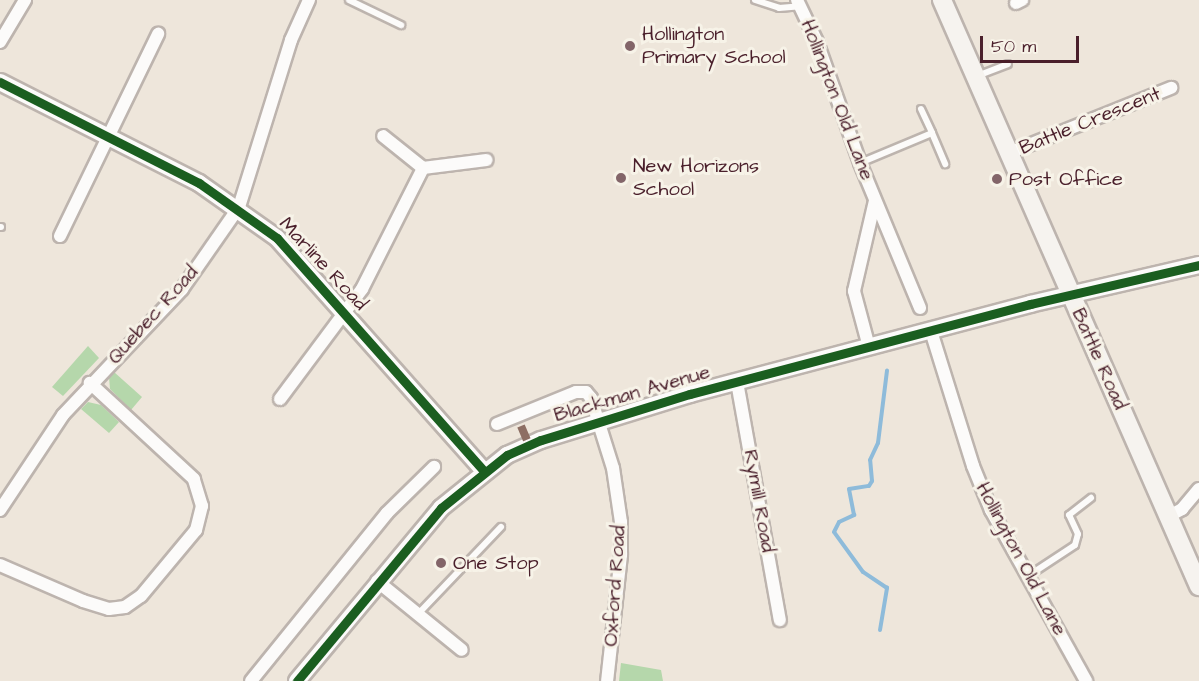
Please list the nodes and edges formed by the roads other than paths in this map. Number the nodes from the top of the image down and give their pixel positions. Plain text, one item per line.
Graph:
1 (9, 0) edge
2 (309, 0) edge
3 (349, 0) edge
4 (755, 0) edge
5 (942, 0) edge
6 (799, 3) edge
7 (22, 4) edge
8 (401, 25) dead end
9 (158, 34) dead end
10 (0, 42) edge
11 (1008, 64) dead end
12 (977, 76) junction
13 (0, 82) edge
14 (1171, 88) dead end
15 (921, 109) dead end
16 (932, 133) junction
17 (107, 136) junction
18 (383, 136) dead end
19 (1009, 153) junction
20 (486, 160) dead end
21 (860, 163) junction
22 (945, 164) dead end
23 (423, 168) junction
24 (875, 201) junction
25 (239, 207) junction
26 (60, 236) dead end
27 (1199, 265) edge
28 (1070, 295) junction
29 (920, 308) dead end
30 (345, 314) junction
31 (931, 331) junction
32 (869, 347) junction
33 (737, 382) junction
34 (90, 383) junction
35 (280, 399) dead end
36 (600, 421) junction
37 (497, 424) dead end
38 (434, 466) dead end
39 (484, 471) junction
40 (1199, 489) edge
41 (1091, 498) dead end
42 (0, 510) edge
43 (1169, 516) junction
44 (501, 527) dead end
45 (0, 565) edge
46 (1028, 576) junction
47 (377, 581) junction
48 (1199, 586) edge
49 (419, 613) junction
50 (780, 620) dead end
51 (462, 651) dead end
52 (251, 681) edge
53 (297, 681) edge
54 (607, 681) edge
55 (1086, 681) edge

1 - 7 street
2 - 25 street, Quebec Road
3 - 8 lane
4 - 6 lane
5 - 12 main road, Battle Road
6 - 21 street, Hollington Old Lane
7 - 10 street
9 - 17 street
11 - 12 lane
12 - 19 main road, Battle Road
13 - 17 street, Marline Road
14 - 19 street, Battle Crescent
15 - 16 lane
16 - 21 lane
16 - 22 lane
17 - 25 street, Marline Road
17 - 26 street
18 - 23 street
19 - 28 main road, Battle Road
20 - 23 street
21 - 24 street, Hollington Old Lane
23 - 30 street
24 - 29 street, Hollington Old Lane
24 - 32 street, Hollington Old Lane
25 - 30 street, Marline Road
25 - 34 street, Quebec Road
27 - 28 street, Blackman Avenue
28 - 31 street, Blackman Avenue
28 - 43 main road, Battle Road
30 - 35 street
30 - 39 street, Marline Road
31 - 32 street, Blackman Avenue
31 - 46 street, Hollington Old Lane
32 - 33 street, Blackman Avenue
33 - 36 street, Blackman Avenue
33 - 50 street, Rymill Road
34 - 42 street, Quebec Road
34 - 45 street
36 - 37 street, Blackman Avenue
36 - 39 street, Blackman Avenue
36 - 54 street, Oxford Road
38 - 52 street
39 - 47 street, Blackman Avenue
40 - 43 street
41 - 46 lane
43 - 48 main road, Battle Road
44 - 49 lane
46 - 55 street, Hollington Old Lane
47 - 49 street
47 - 53 street, Blackman Avenue
49 - 51 street

